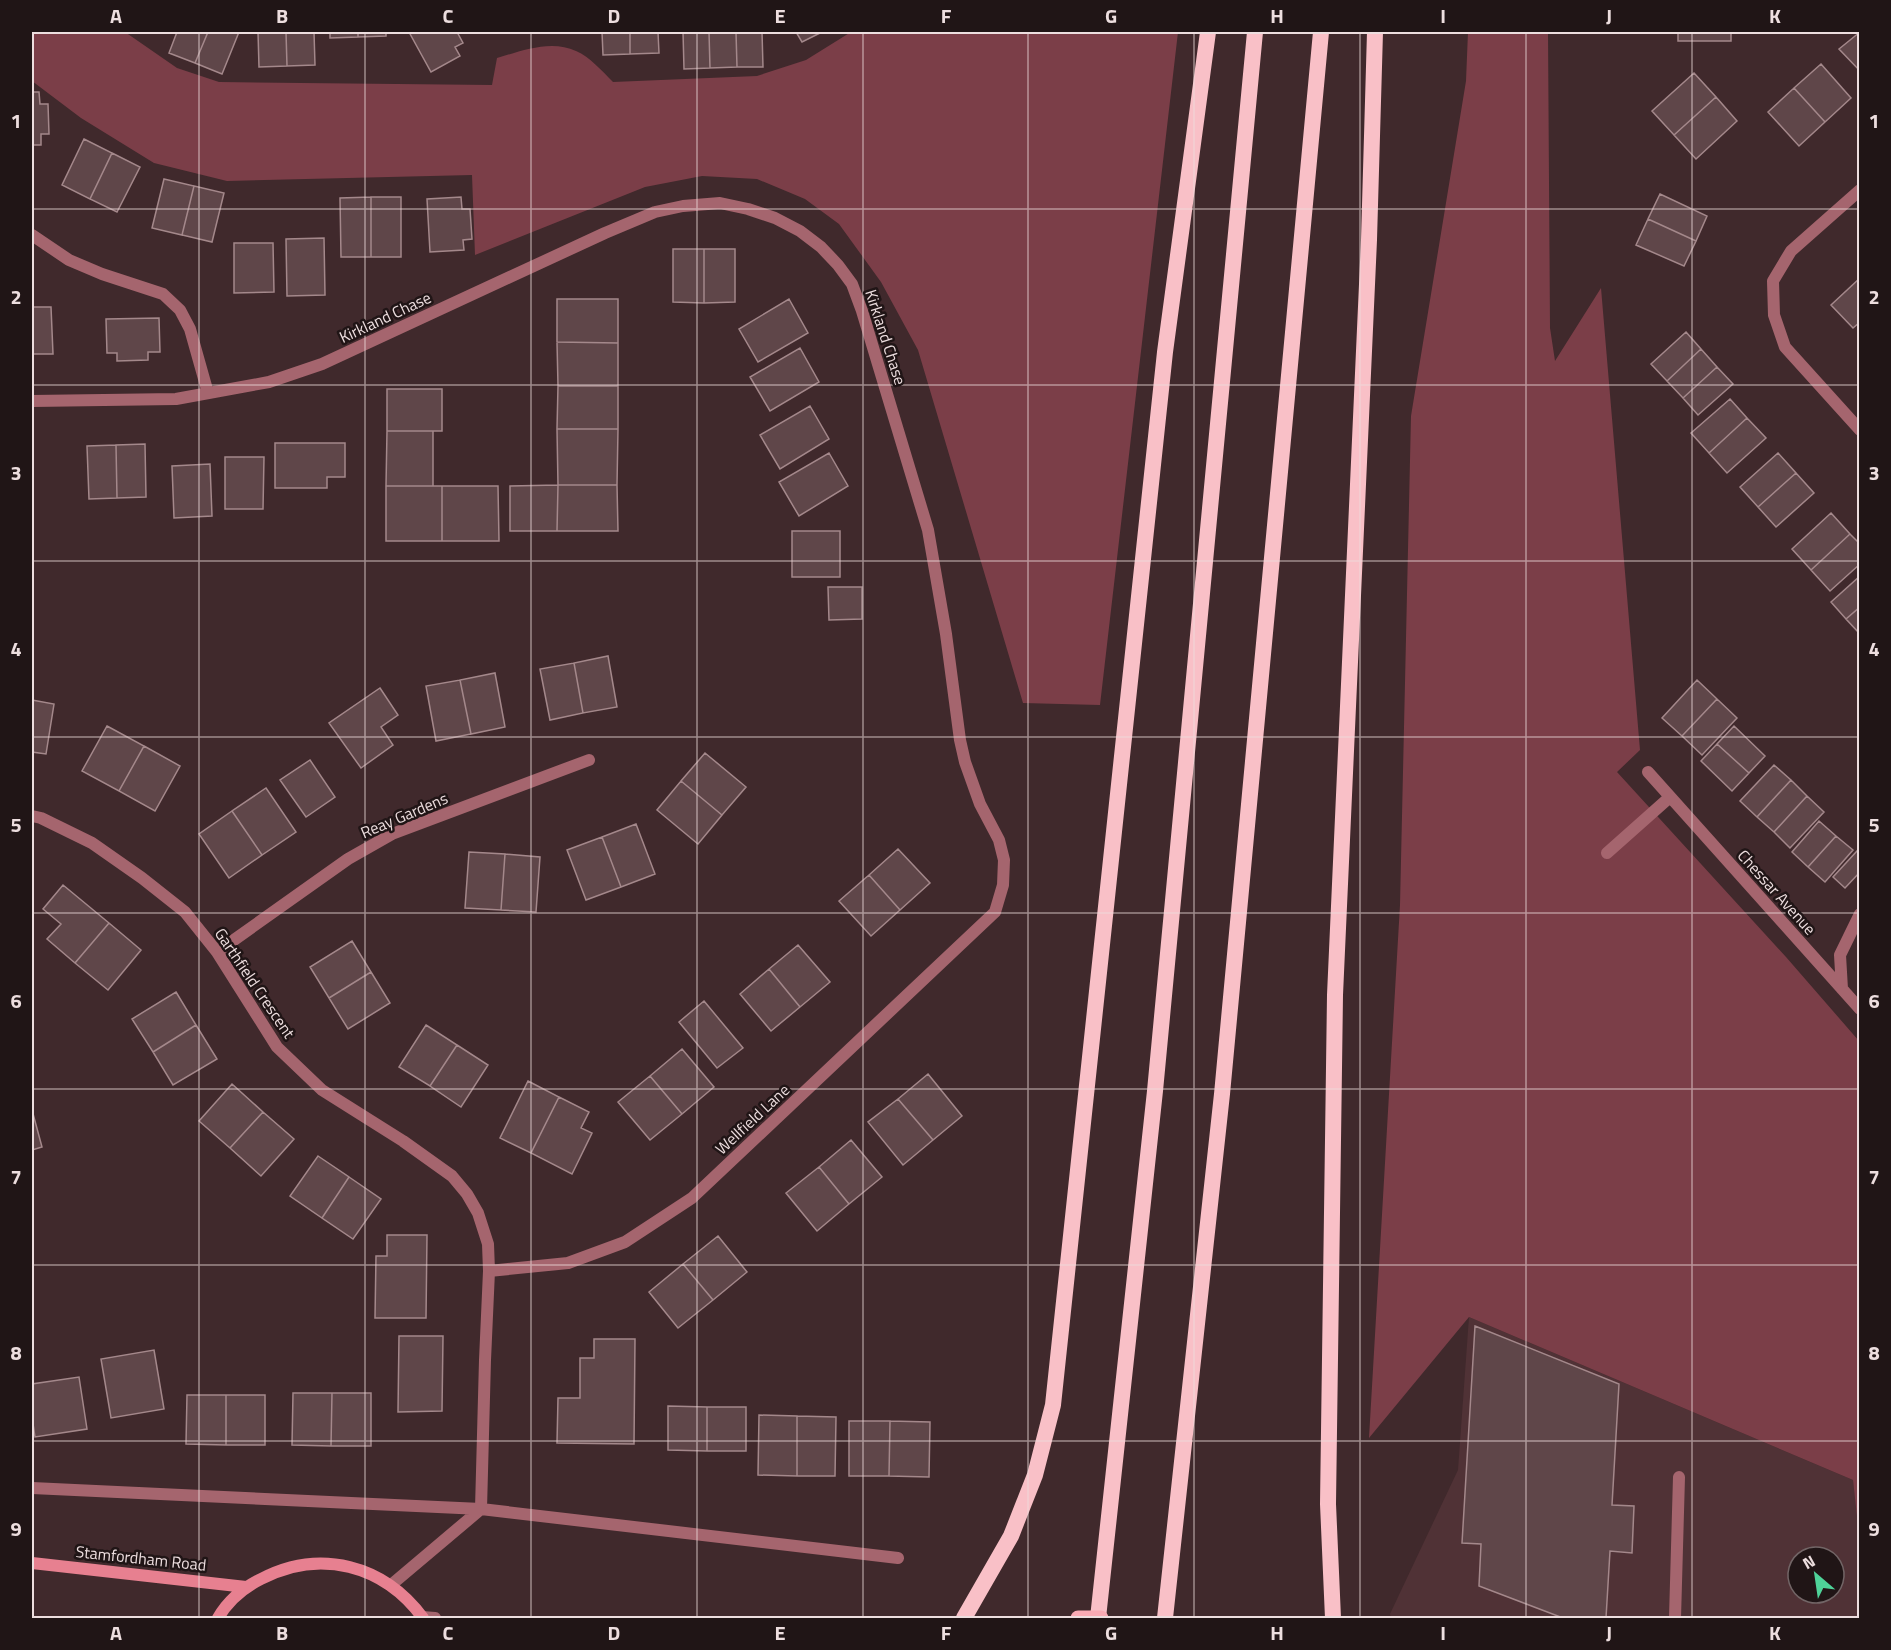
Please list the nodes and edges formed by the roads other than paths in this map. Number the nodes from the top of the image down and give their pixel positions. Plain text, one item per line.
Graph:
1 (1208, 32) edge
2 (1255, 32) edge
3 (1321, 32) edge
4 (1375, 32) edge
5 (1860, 190) edge
6 (32, 235) edge
7 (208, 393) junction
8 (32, 401) edge
9 (1860, 429) edge
10 (589, 760) dead end
11 (1648, 772) dead end
12 (1670, 797) junction
13 (32, 816) edge
14 (1607, 853) dead end
15 (994, 912) joint
16 (1860, 914) edge
17 (218, 952) junction
18 (1842, 989) junction
19 (1860, 1009) edge
20 (489, 1271) junction
21 (1679, 1477) dead end
22 (32, 1488) edge
23 (481, 1509) junction
24 (898, 1558) dead end
25 (32, 1563) edge
26 (391, 1585) junction
27 (246, 1587) junction
28 (218, 1618) edge
29 (427, 1618) edge
30 (964, 1618) edge
31 (1078, 1618) edge
32 (1099, 1618) edge
33 (1165, 1618) edge
34 (1334, 1618) edge
35 (1675, 1618) edge

1 - 30 highway
2 - 32 highway
3 - 33 highway
4 - 34 highway
5 - 9 street
6 - 7 street
7 - 8 street, Kirkland Chase
7 - 15 street, Kirkland Chase
10 - 17 street, Reay Gardens
11 - 12 street, Chessar Avenue
12 - 14 street
12 - 18 street, Chessar Avenue
13 - 17 street, Garthfield Crescent
15 - 20 street, Wellfield Lane
16 - 18 street
17 - 20 street, Garthfield Crescent
18 - 19 street, Chessar Avenue
20 - 23 street, Garthfield Crescent
21 - 35 street
22 - 23 street
23 - 24 street
23 - 26 street
25 - 27 main road, Stamfordham Road
26 - 27 main road
26 - 29 main road
27 - 28 main road
31 - 32 main road, bridge

